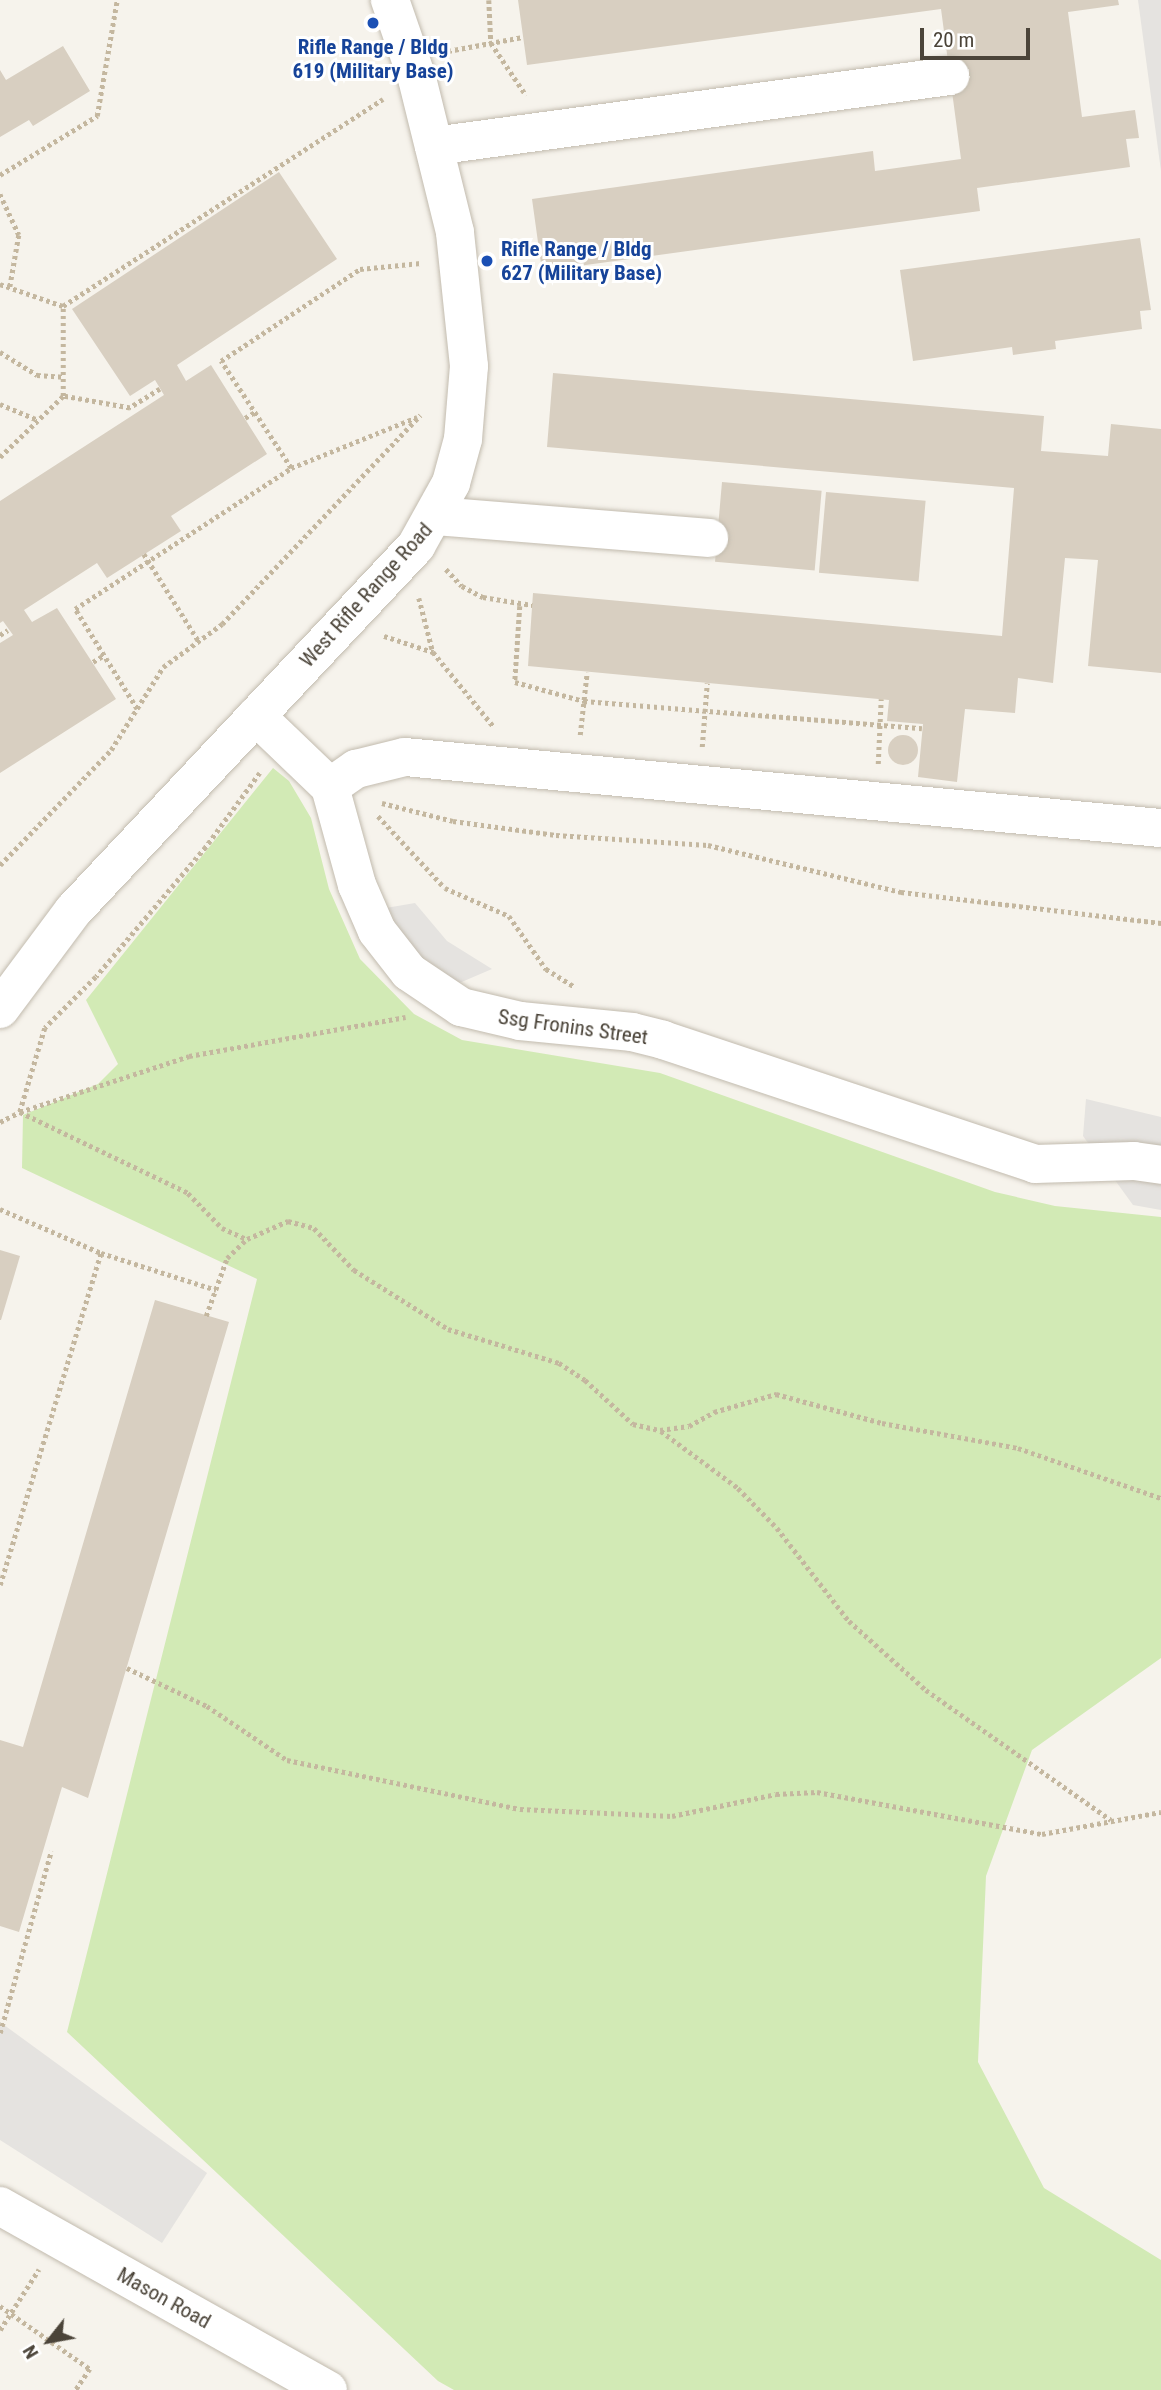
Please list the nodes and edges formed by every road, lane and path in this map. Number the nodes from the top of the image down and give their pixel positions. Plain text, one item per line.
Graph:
1 (117, 0) edge
2 (390, 0) edge
3 (489, 0) edge
4 (523, 37) dead end
5 (491, 43) junction
6 (439, 52) dead end
7 (950, 76) dead end
8 (390, 94) dead end
9 (550, 130) junction
10 (434, 146) junction
11 (0, 175) edge
12 (0, 194) edge
13 (458, 259) junction
14 (0, 284) edge
15 (10, 288) junction
16 (63, 306) junction
17 (0, 352) edge
18 (62, 377) junction
19 (160, 388) dead end
20 (63, 396) junction
21 (0, 404) edge
22 (255, 412) junction
23 (245, 418) dead end
24 (38, 420) junction
25 (0, 457) edge
26 (291, 468) junction
27 (436, 516) junction
28 (709, 538) dead end
29 (144, 554) dead end
30 (148, 561) junction
31 (442, 564) dead end
32 (417, 591) dead end
33 (531, 605) dead end
34 (520, 606) junction
35 (9, 629) dead end
36 (377, 634) dead end
37 (0, 635) edge
38 (198, 639) junction
39 (433, 652) junction
40 (104, 655) junction
41 (93, 662) dead end
42 (587, 672) dead end
43 (707, 683) dead end
44 (881, 699) dead end
45 (584, 701) junction
46 (137, 709) junction
47 (705, 710) junction
48 (256, 716) junction
49 (880, 723) junction
50 (922, 728) dead end
51 (501, 765) junction
52 (262, 769) dead end
53 (576, 771) junction
54 (699, 783) junction
55 (347, 793) junction
56 (874, 800) junction
57 (1161, 828) edge
58 (0, 865) edge
59 (1161, 923) edge
60 (587, 993) dead end
61 (439, 994) junction
62 (0, 1009) edge
63 (20, 1112) junction
64 (0, 1122) edge
65 (1161, 1165) edge
66 (0, 1209) edge
67 (247, 1239) junction
68 (101, 1253) junction
69 (216, 1290) junction
70 (206, 1315) dead end
71 (660, 1430) junction
72 (1161, 1497) edge
73 (0, 1585) edge
74 (127, 1668) dead end
75 (1161, 1812) edge
76 (1112, 1821) junction
77 (51, 1851) dead end
78 (0, 2033) edge
79 (0, 2206) edge
80 (56, 2237) junction
81 (0, 2306) edge
82 (11, 2314) junction
83 (0, 2330) edge
84 (76, 2390) edge
85 (328, 2390) edge

1 - 11 path
2 - 10 street, West Rifle Range Road
3 - 5 path
4 - 5 path
5 - 6 path
5 - 9 path
7 - 9 street
8 - 16 path
9 - 10 street
10 - 13 street, West Rifle Range Road
12 - 15 path
13 - 22 path
13 - 27 street, West Rifle Range Road
14 - 15 path
15 - 16 path
16 - 18 path
17 - 18 path
18 - 20 path
19 - 20 path
20 - 24 path
21 - 24 path
22 - 23 path
22 - 26 path
24 - 25 path
26 - 30 path
26 - 38 path
27 - 28 street
27 - 48 street, West Rifle Range Road
29 - 30 path
30 - 38 path
30 - 40 path
31 - 34 path
32 - 39 path
33 - 34 path
34 - 45 path
35 - 37 path
36 - 39 path
38 - 46 path
39 - 51 path
40 - 41 path
40 - 46 path
42 - 45 path
43 - 47 path
44 - 49 path
45 - 47 path
45 - 53 path
46 - 58 path
47 - 49 path
47 - 54 path
48 - 55 street
48 - 62 street, West Rifle Range Road
49 - 50 path
49 - 56 path
51 - 53 street
51 - 55 street
52 - 63 path
53 - 54 street
54 - 56 street
55 - 59 path
55 - 60 path
55 - 61 street, Ssg Fronins Street
56 - 57 street
61 - 63 path
61 - 65 street, Ssg Fronins Street
63 - 64 path
63 - 67 path
66 - 68 path
67 - 69 path
67 - 71 path
68 - 69 path
68 - 73 path
69 - 70 path
71 - 72 path
71 - 76 path
74 - 76 path
75 - 76 path
77 - 78 path
79 - 80 street, Mason Road
80 - 82 path
80 - 85 street, Mason Road
81 - 82 path
82 - 83 path
82 - 84 path

